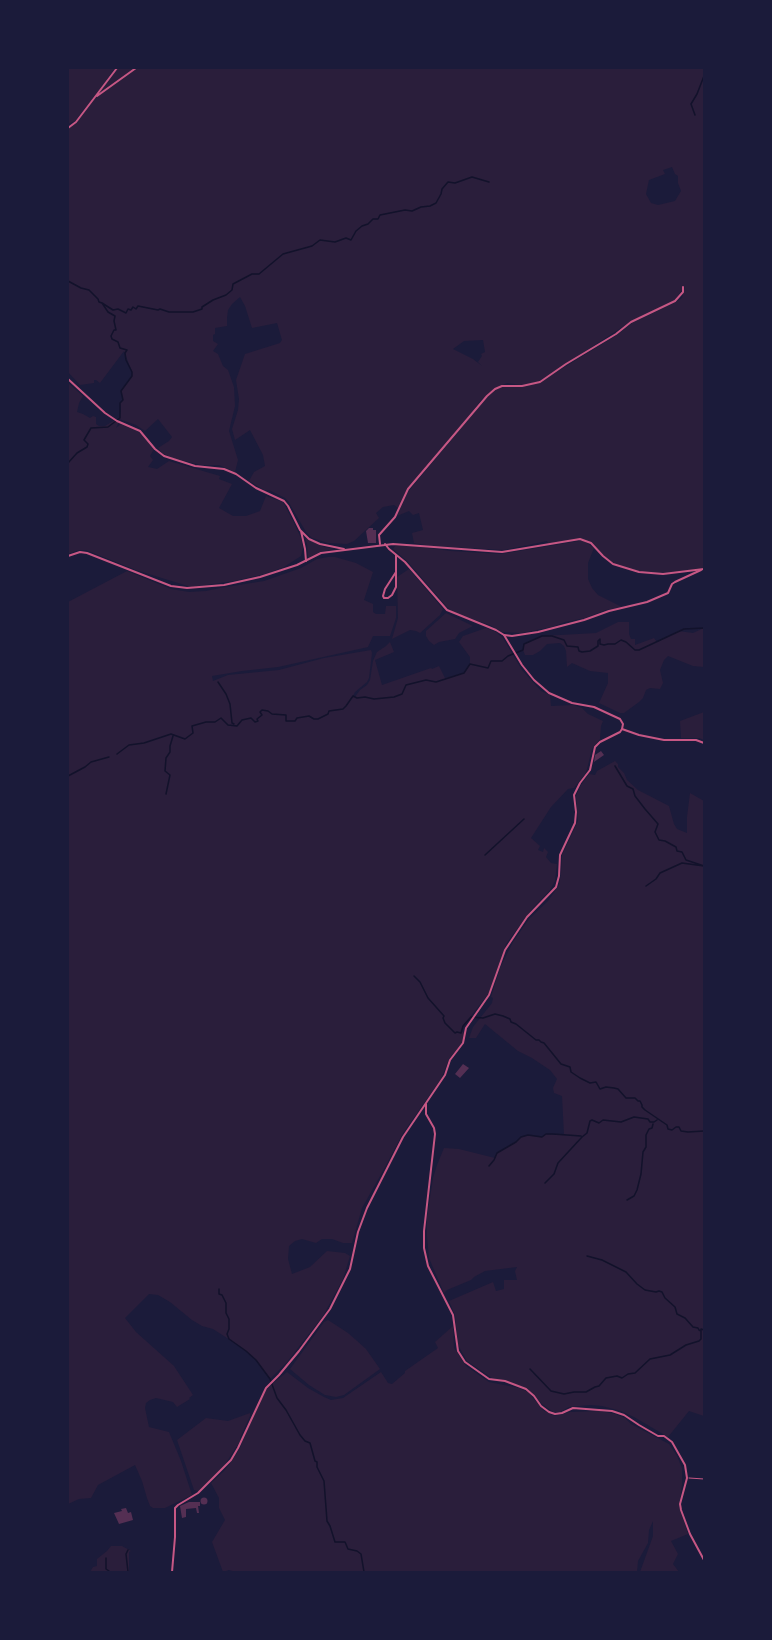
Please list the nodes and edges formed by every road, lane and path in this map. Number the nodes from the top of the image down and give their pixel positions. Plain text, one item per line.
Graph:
1 (117, 68) edge
2 (136, 68) edge
3 (95, 98) junction
4 (68, 128) edge
5 (683, 287) dead end
6 (68, 379) edge
7 (300, 530) junction
8 (380, 544) junction
9 (385, 544) junction
10 (344, 549) junction
11 (396, 555) junction
12 (68, 556) edge
13 (306, 561) junction
14 (705, 569) edge
15 (396, 572) junction
16 (504, 635) junction
17 (622, 729) junction
18 (705, 743) edge
19 (426, 1104) junction
20 (687, 1478) junction
21 (705, 1479) edge
22 (705, 1560) edge
23 (172, 1572) edge

1 - 3 street
2 - 3 street
3 - 4 street
5 - 8 street
6 - 7 street
7 - 10 street
7 - 13 street
8 - 9 street
8 - 10 street
9 - 11 street
9 - 14 street
10 - 13 street
11 - 15 street
11 - 16 street
12 - 13 street
14 - 16 street
15 - 15 street
16 - 17 street
17 - 18 street
17 - 19 street
19 - 20 street
19 - 23 street
20 - 21 lane
20 - 22 street

